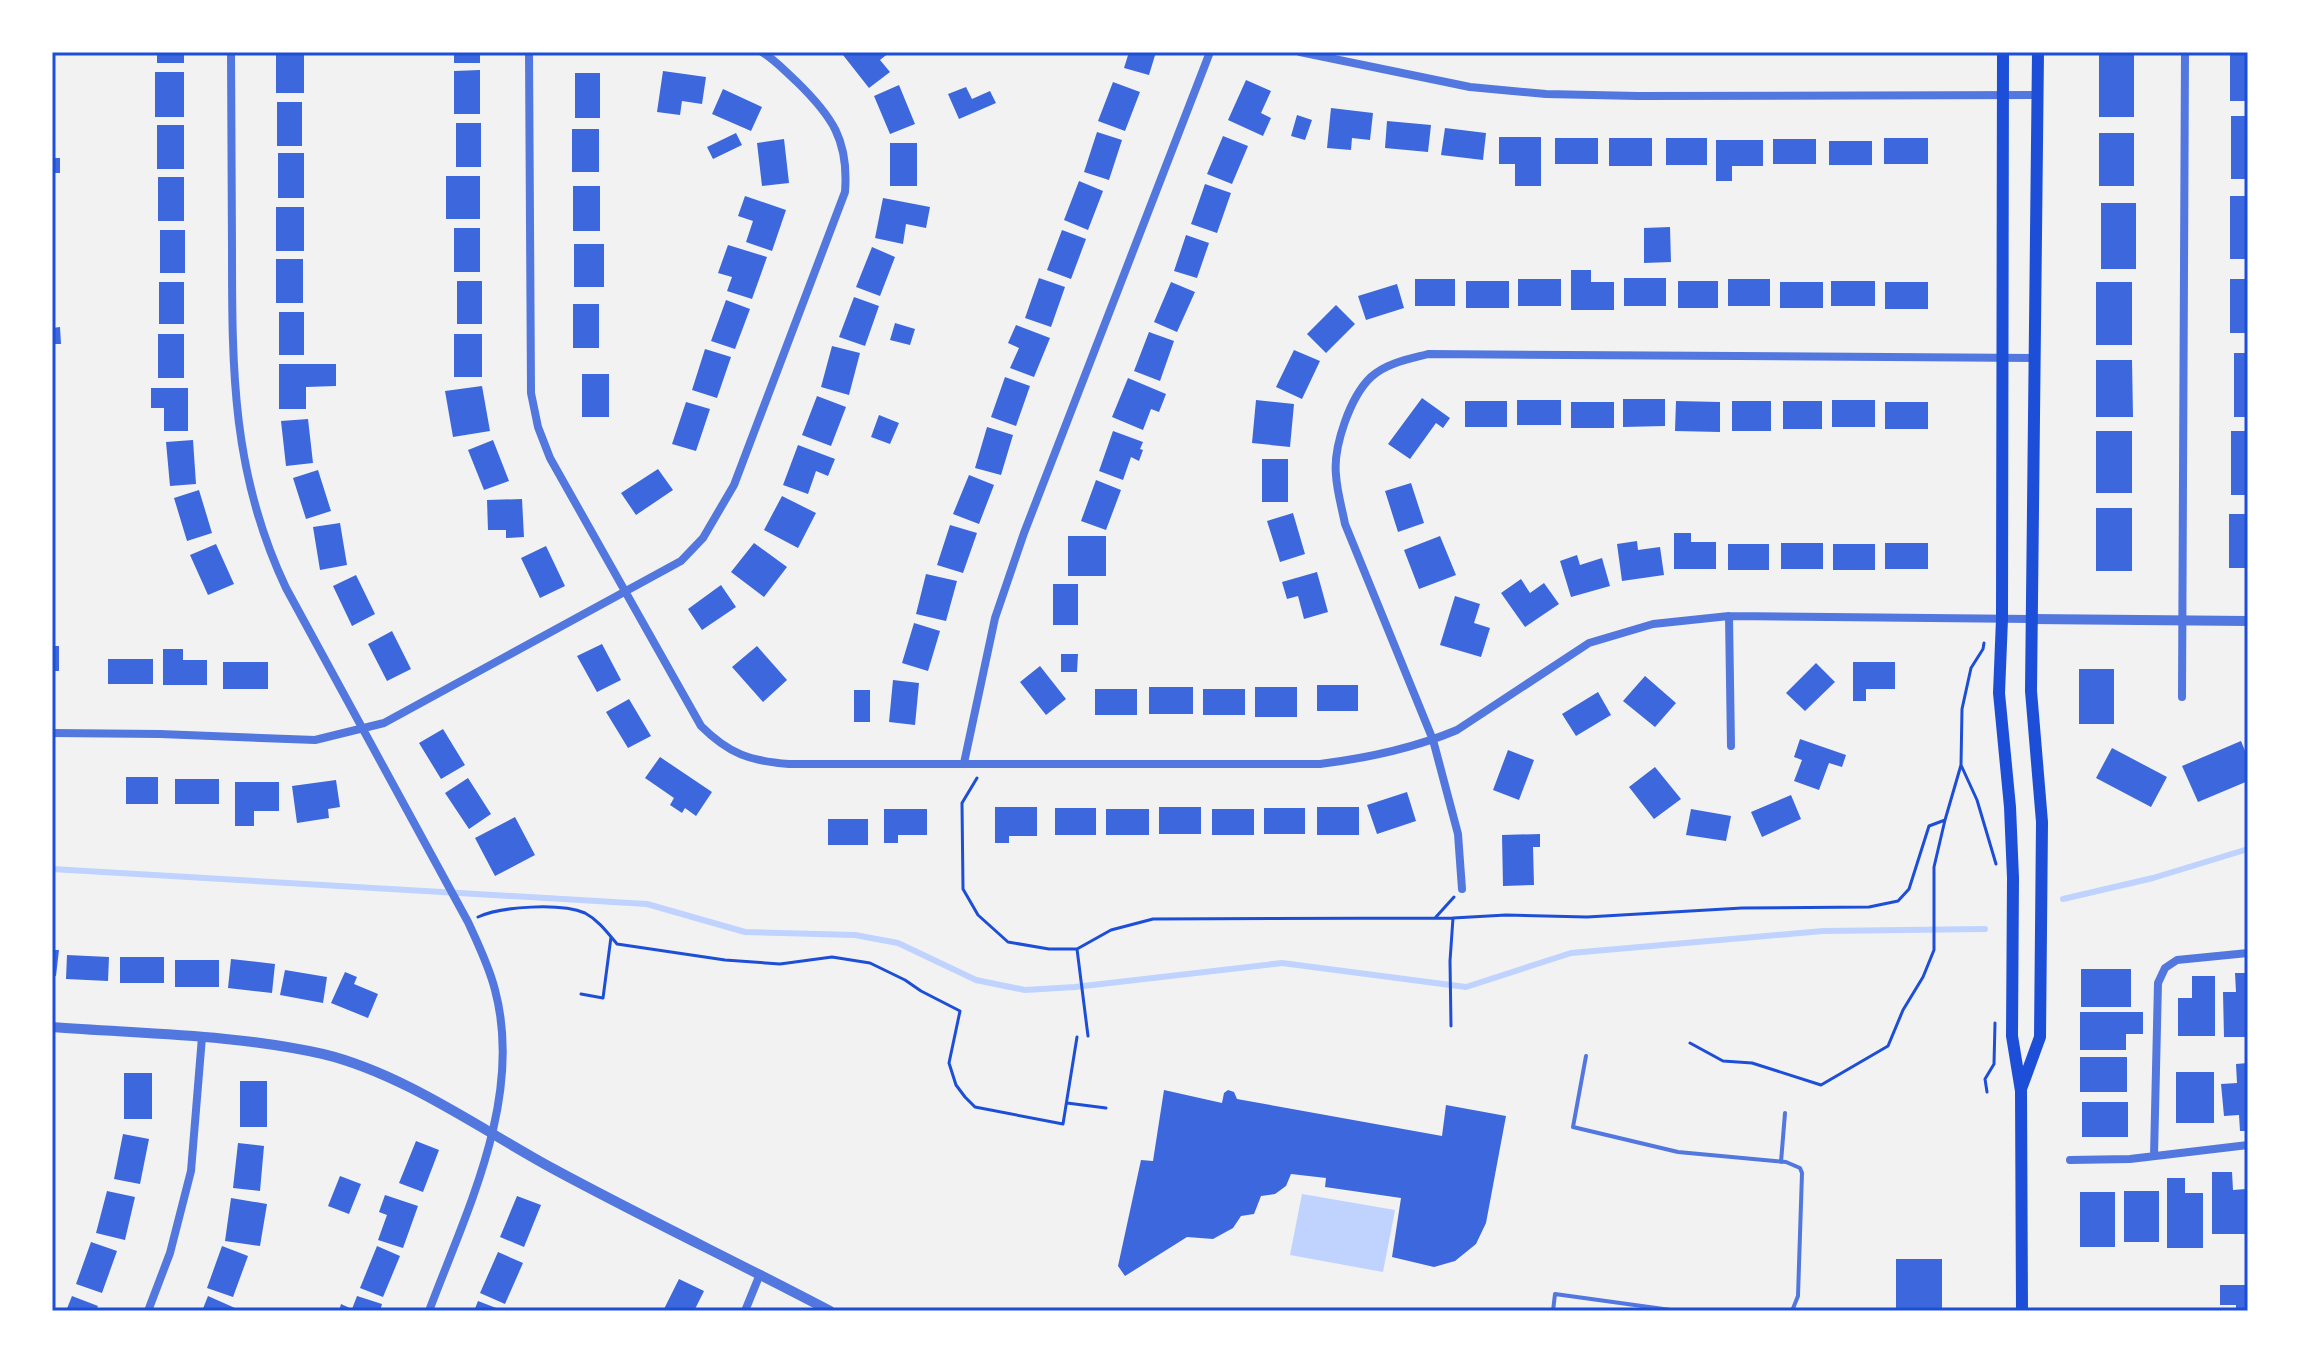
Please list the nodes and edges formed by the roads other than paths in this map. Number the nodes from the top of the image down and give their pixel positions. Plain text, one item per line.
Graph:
1 (231, 52) edge
2 (529, 52) edge
3 (762, 52) edge
4 (1210, 52) edge
5 (1300, 52) edge
6 (2003, 52) edge
7 (2038, 52) edge
8 (2185, 52) edge
9 (2002, 95) junction
10 (2038, 95) junction
11 (2002, 357) junction
12 (2035, 358) junction
13 (625, 592) junction
14 (1729, 616) junction
15 (2002, 619) junction
16 (2031, 619) junction
17 (2181, 619) junction
18 (2248, 621) edge
19 (2182, 697) dead end
20 (363, 729) junction
21 (52, 733) edge
22 (1433, 740) junction
23 (1731, 746) dead end
24 (964, 763) junction
25 (1462, 889) road end
26 (2248, 953) edge
27 (52, 1027) edge
28 (202, 1037) junction
29 (1586, 1056) dead end
30 (2021, 1091) junction
31 (1785, 1113) dead end
32 (493, 1135) junction
33 (2248, 1145) edge
34 (2154, 1156) junction
35 (2070, 1160) dead end
36 (1781, 1162) junction
37 (760, 1274) junction
38 (148, 1311) edge
39 (429, 1311) edge
40 (745, 1311) edge
41 (830, 1311) edge
42 (1553, 1311) edge
43 (1678, 1311) edge
44 (1792, 1311) edge
45 (2022, 1311) edge

1 - 20 street
2 - 13 street
3 - 13 street
4 - 24 street
5 - 9 street
6 - 9 main road
7 - 10 main road
8 - 17 street
9 - 10 street
9 - 11 main road
10 - 12 main road
11 - 12 street
11 - 15 main road
11 - 22 street
12 - 16 main road
13 - 20 street
13 - 24 street
14 - 15 street
14 - 22 street
14 - 23 street
15 - 16 street
15 - 30 main road
16 - 17 street
16 - 30 main road
17 - 18 street
17 - 19 street
20 - 21 street
20 - 32 street
22 - 24 street
22 - 25 street
26 - 34 street
27 - 28 street
28 - 32 street
28 - 38 street
29 - 36 lane
30 - 45 main road
31 - 36 lane
32 - 37 street
32 - 39 street
33 - 34 street
34 - 35 street
36 - 44 lane
37 - 40 street
37 - 41 street
42 - 43 lane

